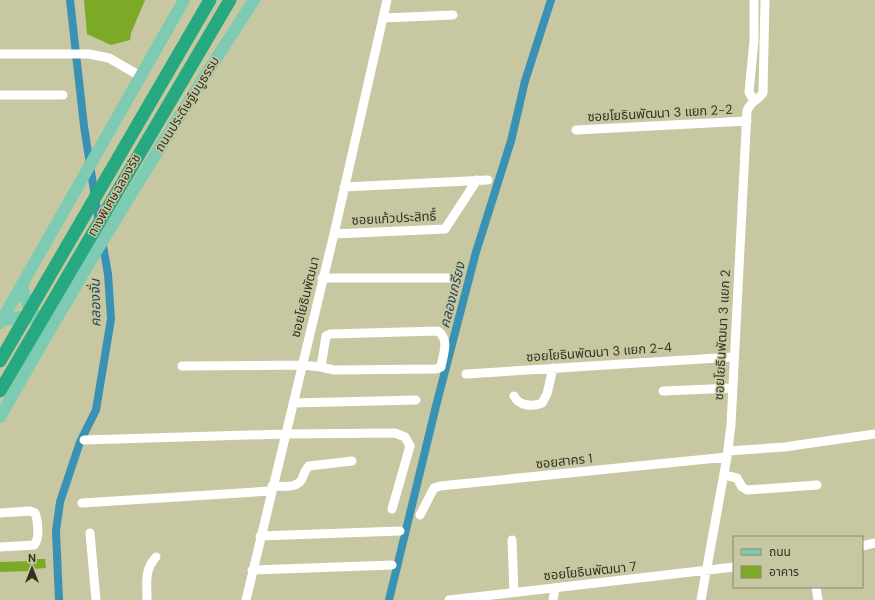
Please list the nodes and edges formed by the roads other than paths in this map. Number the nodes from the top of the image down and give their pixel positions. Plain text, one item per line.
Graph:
1 (184, 0) edge
2 (210, 0) edge
3 (254, 0) edge
4 (387, 0) edge
5 (754, 0) edge
6 (765, 0) edge
7 (229, 2) edge
8 (453, 15) dead end
9 (383, 18) junction
10 (0, 54) edge
11 (140, 76) junction
12 (0, 95) edge
13 (63, 95) dead end
14 (754, 101) junction
15 (747, 122) junction
16 (576, 130) dead end
17 (477, 180) junction
18 (488, 180) dead end
19 (344, 187) junction
20 (334, 234) junction
21 (322, 278) junction
22 (456, 278) dead end
23 (22, 286) junction
24 (68, 300) junction
25 (1, 322) edge
26 (42, 343) junction
27 (733, 357) junction
28 (0, 360) edge
29 (302, 365) junction
30 (182, 366) dead end
31 (321, 367) junction
32 (553, 368) junction
33 (466, 374) dead end
34 (733, 388) junction
35 (0, 391) edge
36 (663, 392) dead end
37 (514, 396) dead end
38 (416, 400) dead end
39 (293, 403) junction
40 (0, 417) edge
41 (285, 434) junction
42 (875, 434) edge
43 (84, 440) dead end
44 (728, 454) junction
45 (352, 461) dead end
46 (724, 475) junction
47 (817, 485) dead end
48 (272, 489) junction
49 (82, 503) dead end
50 (392, 509) dead end
51 (0, 512) edge
52 (420, 515) dead end
53 (400, 531) dead end
54 (90, 533) dead end
55 (260, 536) junction
56 (512, 540) dead end
57 (875, 544) edge
58 (863, 546) edge
59 (0, 547) edge
60 (156, 557) dead end
61 (392, 565) dead end
62 (733, 567) edge
63 (252, 570) junction
64 (706, 572) junction
65 (555, 588) junction
66 (816, 588) edge
67 (509, 594) edge
68 (96, 600) edge
69 (147, 600) edge
70 (246, 600) edge
71 (448, 600) edge
72 (553, 600) edge
73 (701, 600) edge
74 (818, 600) edge

1 - 11 main road
2 - 28 highway, ทางพิเศษฉลองรัช
3 - 24 main road, ถนนประดิษฐ์มนูธรรม
4 - 9 street, ซอยโยธินพัฒนา
5 - 14 street
6 - 14 street, ซอยโยธินพัฒนา 3 แยก 2
7 - 35 highway, ทางพิเศษฉลองรัช
8 - 9 street
9 - 19 street, ซอยโยธินพัฒนา
10 - 11 street
11 - 23 main road
12 - 13 street
14 - 15 street, ซอยโยธินพัฒนา 3 แยก 2
15 - 16 street, ซอยโยธินพัฒนา 3 แยก 2-2
15 - 27 street, ซอยโยธินพัฒนา 3 แยก 2
17 - 18 street
17 - 19 street
17 - 20 street, ซอยแก้วประสิทธื์
19 - 20 street, ซอยโยธินพัฒนา
20 - 21 street, ซอยโยธินพัฒนา
21 - 22 street
21 - 29 street, ซอยโยธินพัฒนา
23 - 24 main road
23 - 25 main road
24 - 26 main road, ถนนประดิษฐ์มนูธรรม
25 - 26 main road
26 - 40 main road, ถนนประดิษฐ์มนูธรรม
27 - 32 street, ซอยโยธินพัฒนา 3 แยก 2-4
27 - 34 street, ซอยโยธินพัฒนา 3 แยก 2
29 - 30 street
29 - 31 street
29 - 39 street, ซอยโยธินพัฒนา
31 - 31 street
32 - 33 street, ซอยโยธินพัฒนา 3 แยก 2-4
32 - 37 street
34 - 36 street
34 - 44 street, ซอยโยธินพัฒนา 3 แยก 2
38 - 39 street
39 - 41 street, ซอยโยธินพัฒนา
41 - 43 street
41 - 48 street, ซอยโยธินพัฒนา
41 - 50 street
42 - 44 street, ซอยสาคร 1
44 - 46 street, ซอยโยธินพัฒนา 3 แยก 2
44 - 52 street, ซอยสาคร 1
45 - 48 street
46 - 47 street
46 - 64 street, ซอยโยธินพัฒนา 3 แยก 2
48 - 49 street
48 - 55 street, ซอยโยธินพัฒนา
51 - 59 street
53 - 55 street
54 - 68 street
55 - 63 street, ซอยโยธินพัฒนา
56 - 67 street
57 - 58 street
60 - 69 street
61 - 63 street
62 - 64 street, ซอยโยธินพัฒนา 7
63 - 70 street, ซอยโยธินพัฒนา
64 - 65 street, ซอยโยธินพัฒนา 7
64 - 73 street, ซอยโยธินพัฒนา 3 แยก 2
65 - 67 street, ซอยโยธินพัฒนา 7
65 - 72 street
66 - 74 street
67 - 71 street, ซอยโยธินพัฒนา 7

